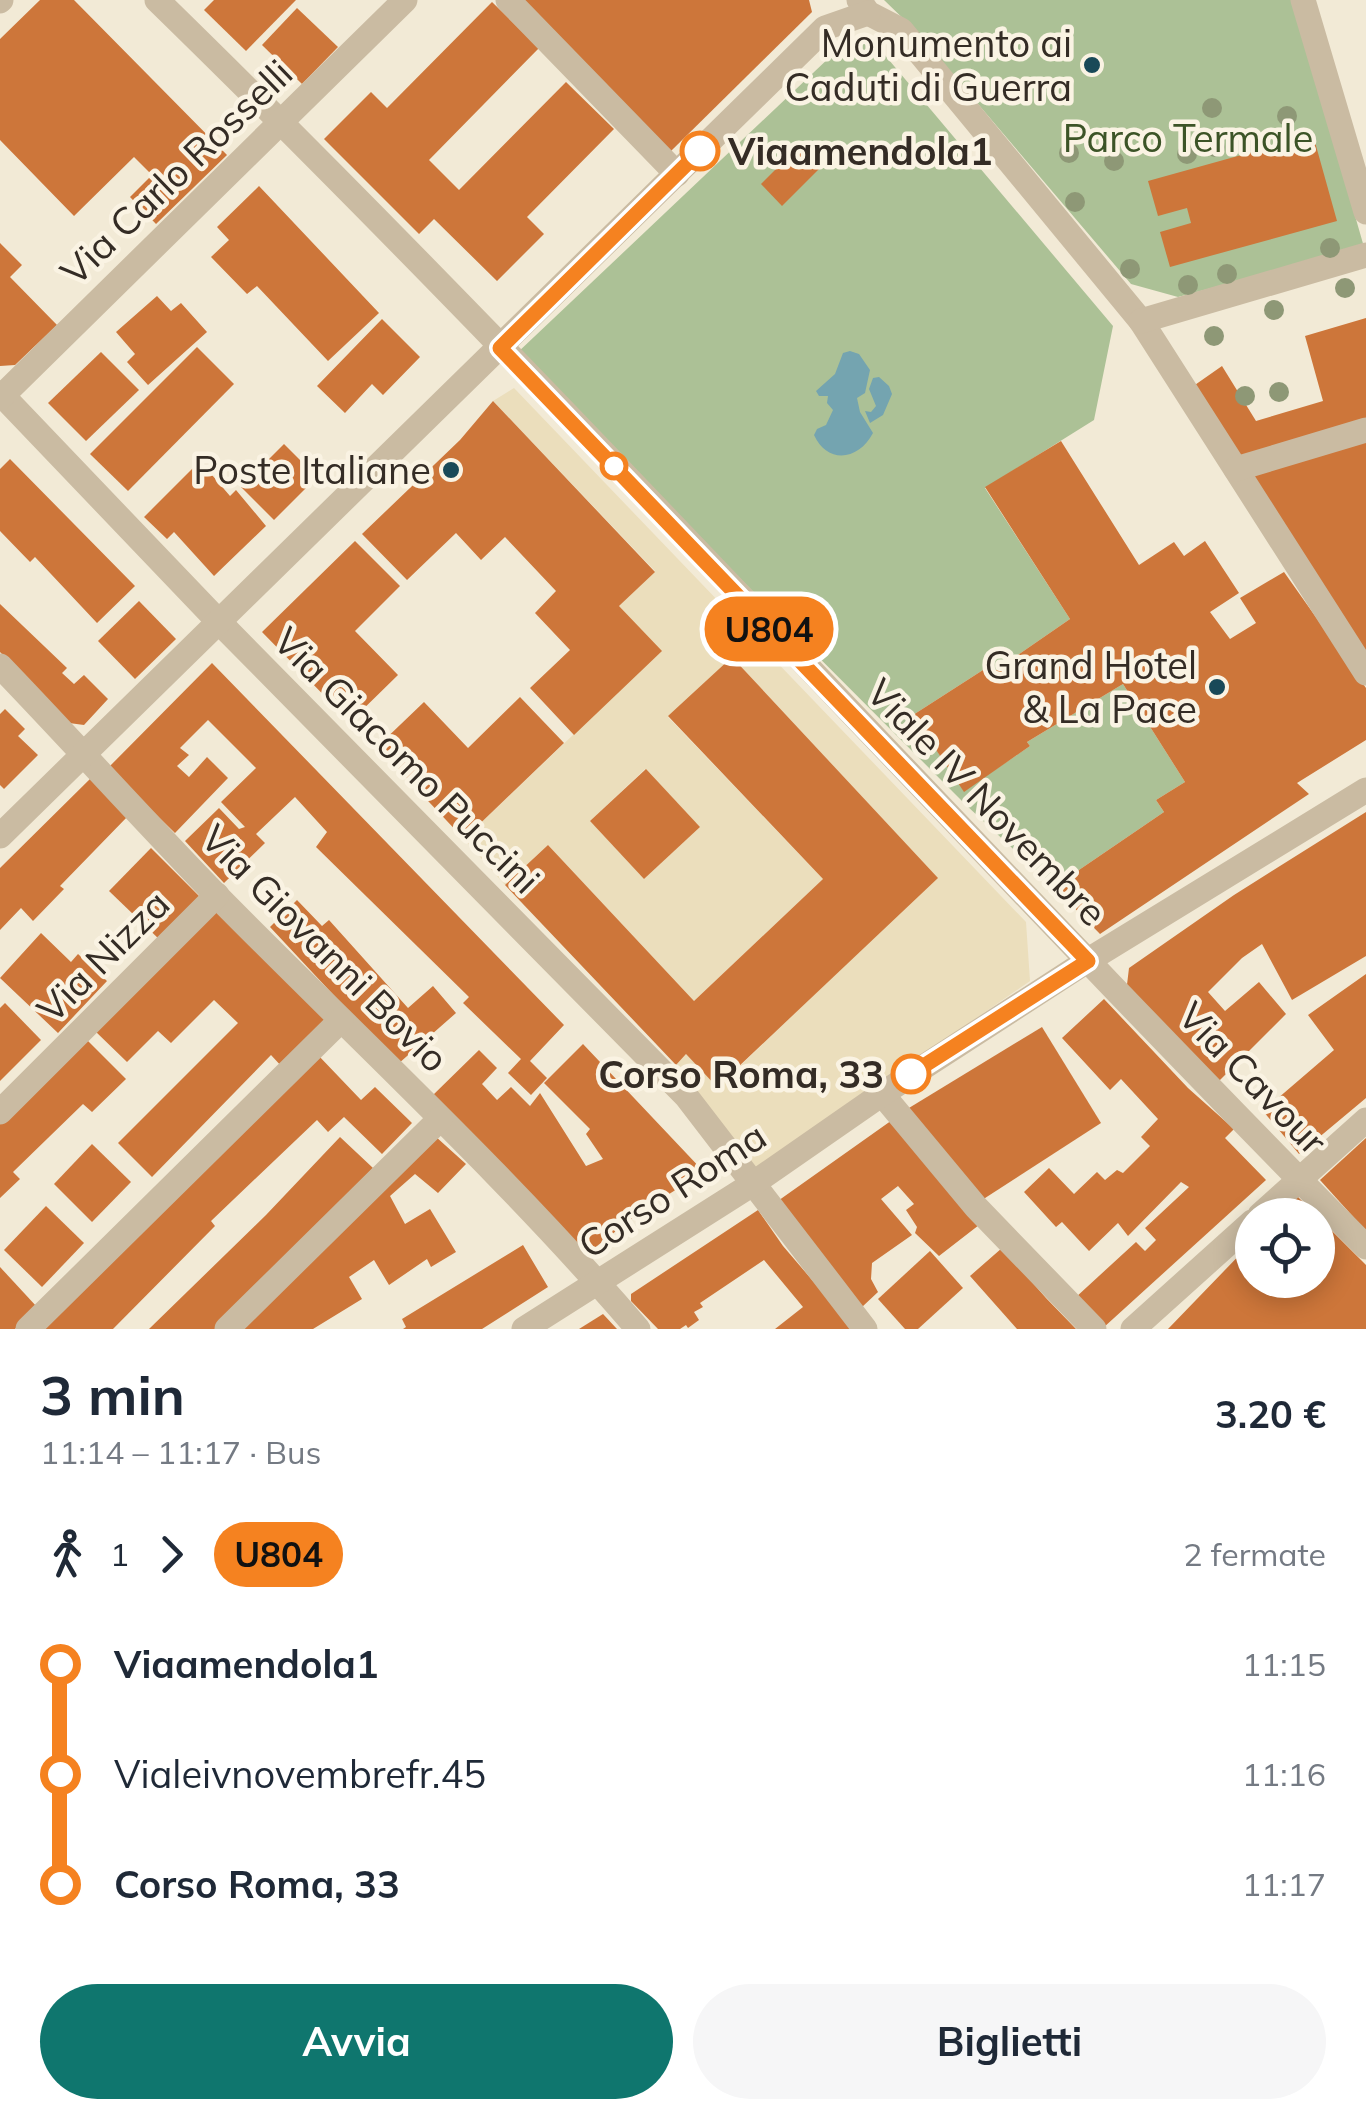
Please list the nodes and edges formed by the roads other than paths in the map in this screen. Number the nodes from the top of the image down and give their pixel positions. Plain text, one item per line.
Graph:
1 (157, 0) edge
2 (405, 0) edge
3 (508, 0) edge
4 (1303, 0) edge
5 (864, 6) edge
6 (282, 122) junction
7 (677, 174) junction
8 (1366, 212) edge
9 (1366, 255) edge
10 (1141, 321) junction
11 (500, 348) junction
12 (1, 396) edge
13 (1366, 430) edge
14 (1236, 469) junction
15 (219, 622) junction
16 (0, 666) edge
17 (1366, 673) edge
18 (85, 753) junction
19 (1366, 790) edge
20 (0, 836) edge
21 (216, 896) junction
22 (1088, 961) junction
23 (341, 1020) junction
24 (882, 1094) junction
25 (0, 1112) edge
26 (440, 1118) junction
27 (1366, 1120) edge
28 (1299, 1180) junction
29 (751, 1185) junction
30 (1279, 1198) edge
31 (1235, 1237) edge
32 (1366, 1248) edge
33 (598, 1282) junction
34 (28, 1329) edge
35 (227, 1329) edge
36 (524, 1329) edge
37 (638, 1329) edge
38 (865, 1329) edge
39 (1094, 1329) edge
40 (1133, 1329) edge

1 - 6 street, Viale IV Novembre
2 - 6 street, Via Carlo Rosselli
3 - 7 street
4 - 8 street
5 - 7 street
5 - 10 street
6 - 11 street, Viale IV Novembre
6 - 12 street, Via Carlo Rosselli
7 - 11 street
9 - 10 street
10 - 14 street
11 - 15 street
11 - 22 street, Viale IV Novembre
12 - 15 street, Via Giacomo Puccini
13 - 14 street
14 - 17 street
15 - 18 street
15 - 29 street, Via Giacomo Puccini
16 - 18 street, Via Giovanni Bovio
18 - 20 street
18 - 21 street, Via Giovanni Bovio
19 - 22 street, Corso Roma
21 - 23 street, Via Giovanni Bovio
21 - 25 street, Via Nizza
22 - 24 street, Corso Roma
22 - 28 street, Via Cavour
23 - 26 street, Via Giovanni Bovio
23 - 34 street
24 - 29 street, Corso Roma
24 - 39 street
26 - 33 street, Via Giovanni Bovio
26 - 35 street
27 - 28 street
28 - 30 street
28 - 32 street, Via Cavour
29 - 33 street, Corso Roma
29 - 38 street, Via Giacomo Puccini
31 - 40 street
33 - 36 street, Corso Roma
33 - 37 street, Via Giovanni Bovio

